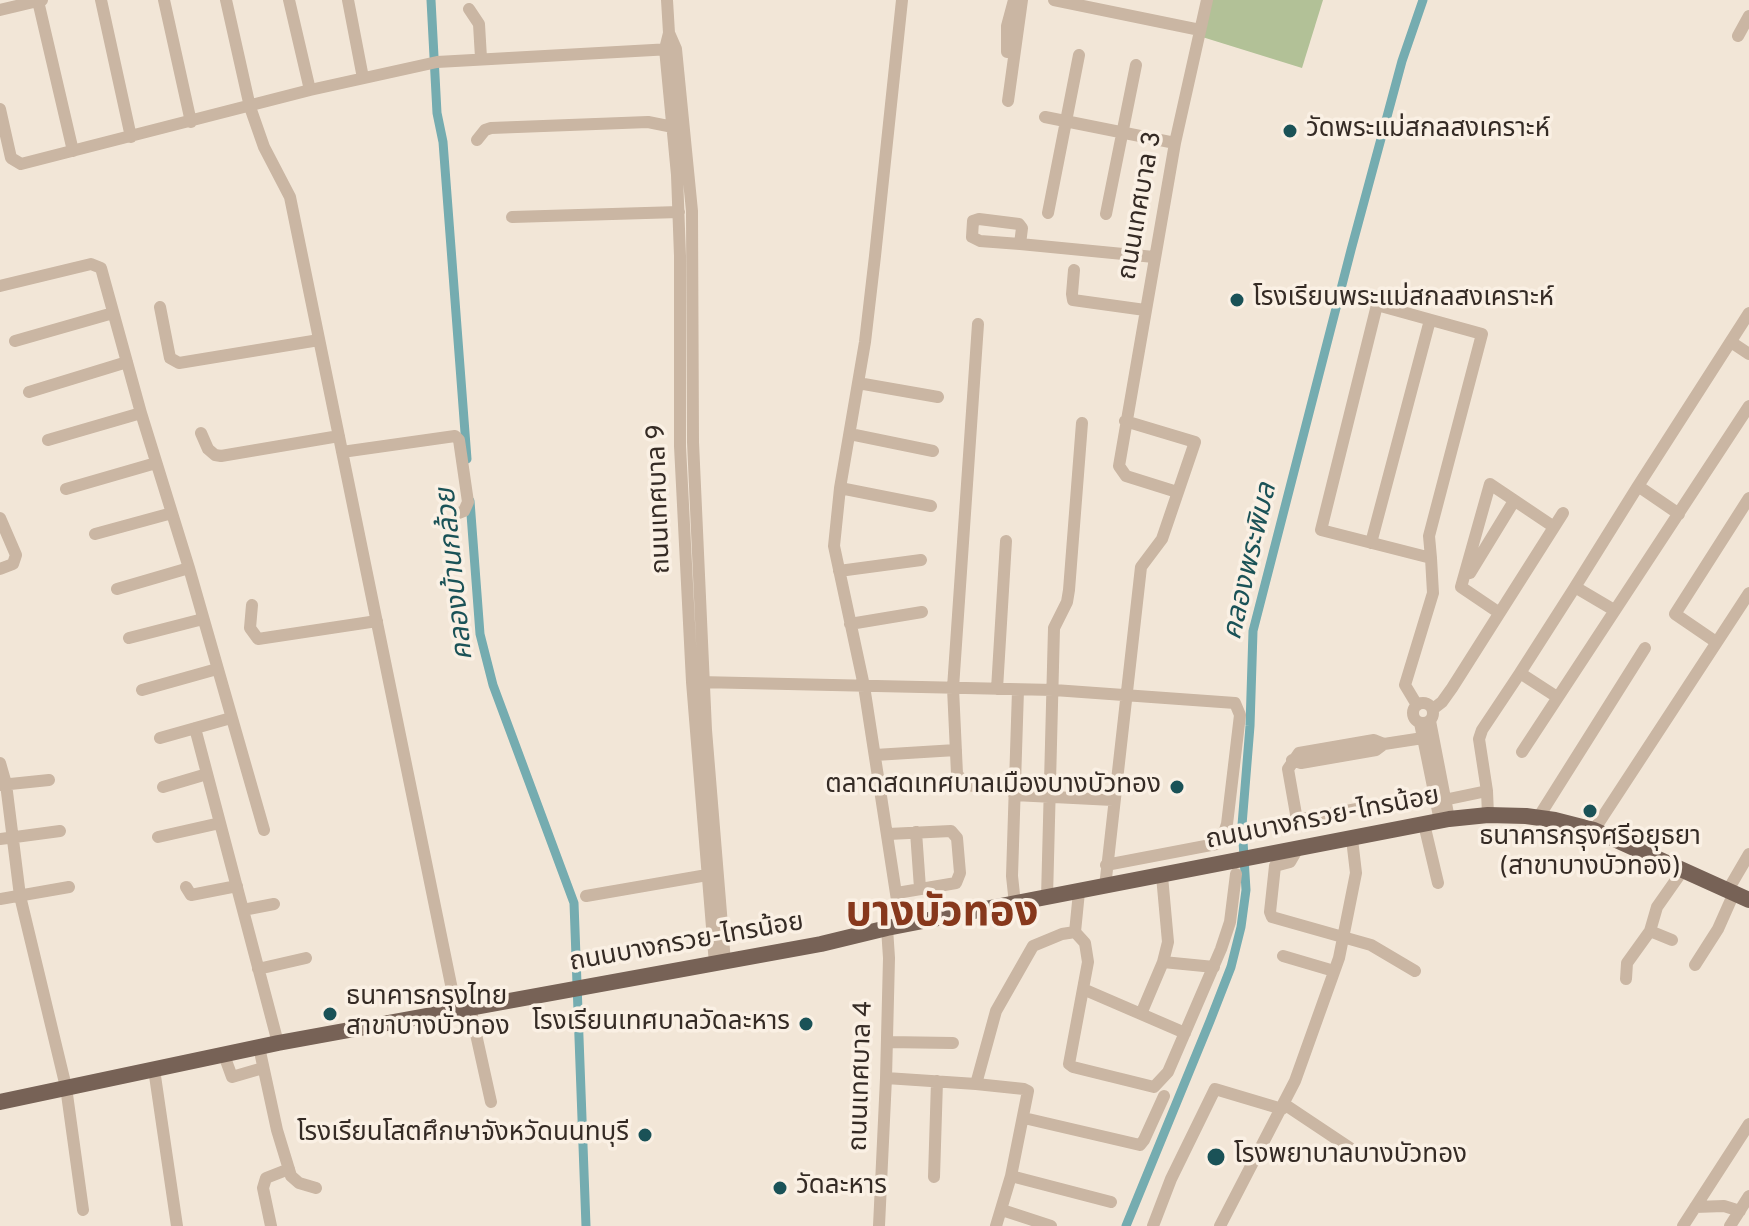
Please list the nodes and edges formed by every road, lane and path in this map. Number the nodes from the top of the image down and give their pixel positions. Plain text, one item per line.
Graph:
1 (40, 0) edge
2 (101, 0) edge
3 (164, 0) edge
4 (226, 0) edge
5 (289, 0) edge
6 (348, 0) edge
7 (667, 0) edge
8 (902, 0) edge
9 (1014, 0) edge
10 (1022, 0) edge
11 (1054, 0) edge
12 (1207, 0) edge
13 (469, 9) dead end
14 (0, 10) edge
15 (1749, 16) edge
16 (1200, 30) junction
17 (1738, 36) dead end
18 (670, 49) junction
19 (1079, 55) dead end
20 (481, 58) junction
21 (1136, 65) dead end
22 (363, 78) junction
23 (1002, 87) dead end
24 (310, 90) junction
25 (1008, 101) dead end
26 (250, 107) junction
27 (0, 109) edge
28 (1045, 117) dead end
29 (1066, 121) junction
30 (191, 122) junction
31 (673, 127) junction
32 (1121, 131) junction
33 (131, 137) junction
34 (477, 140) dead end
35 (1175, 143) junction
36 (73, 151) junction
37 (679, 212) junction
38 (1048, 213) dead end
39 (1106, 214) dead end
40 (512, 217) dead end
41 (1020, 244) dead end
42 (1154, 257) junction
43 (1074, 270) dead end
44 (0, 286) edge
45 (160, 307) dead end
46 (1145, 310) junction
47 (113, 313) junction
48 (1749, 313) edge
49 (1430, 320) junction
50 (978, 324) dead end
51 (319, 340) junction
52 (15, 341) dead end
53 (1731, 342) junction
54 (1749, 354) edge
55 (127, 362) junction
56 (858, 383) junction
57 (29, 392) dead end
58 (938, 397) dead end
59 (1749, 406) edge
60 (141, 413) junction
61 (1125, 421) junction
62 (1082, 423) dead end
63 (201, 433) dead end
64 (850, 434) junction
65 (339, 436) junction
66 (48, 440) dead end
67 (933, 451) dead end
68 (342, 452) junction
69 (156, 463) junction
70 (1638, 486) junction
71 (840, 488) junction
72 (66, 489) dead end
73 (1177, 492) junction
74 (1749, 498) edge
75 (1514, 501) junction
76 (931, 506) dead end
77 (172, 513) junction
78 (459, 513) dead end
79 (1563, 513) dead end
80 (1679, 514) junction
81 (0, 518) edge
82 (1554, 527) junction
83 (95, 534) dead end
84 (1006, 541) dead end
85 (1371, 543) junction
86 (1431, 558) junction
87 (921, 560) dead end
88 (189, 568) junction
89 (0, 569) edge
90 (839, 571) junction
91 (1461, 587) junction
92 (1575, 587) junction
93 (117, 589) dead end
94 (1749, 593) edge
95 (252, 605) dead end
96 (1614, 610) junction
97 (922, 612) dead end
98 (1498, 612) junction
99 (203, 619) junction
100 (377, 621) junction
101 (850, 624) junction
102 (129, 638) dead end
103 (1716, 642) junction
104 (1645, 648) dead end
105 (217, 669) junction
106 (1520, 673) junction
107 (698, 682) junction
108 (864, 686) junction
109 (953, 688) junction
110 (997, 689) junction
111 (142, 690) dead end
112 (1018, 690) junction
113 (1054, 690) junction
114 (1124, 695) junction
115 (1557, 697) junction
116 (231, 718) junction
117 (1428, 718) junction
118 (195, 728) junction
119 (160, 738) dead end
120 (1423, 738) junction
121 (956, 750) junction
122 (1522, 752) dead end
123 (875, 755) junction
124 (0, 763) edge
125 (207, 774) junction
126 (49, 780) dead end
127 (3, 784) edge
128 (163, 787) dead end
129 (977, 787) dead end
130 (1487, 791) junction
131 (1014, 795) junction
132 (1440, 797) junction
133 (1050, 798) junction
134 (1113, 800) junction
135 (1488, 815) junction
136 (1538, 818) junction
137 (1438, 822) junction
138 (220, 823) junction
139 (264, 830) dead end
140 (1594, 830) junction
141 (60, 831) dead end
142 (916, 832) junction
143 (888, 834) junction
144 (14, 837) junction
145 (158, 837) dead end
146 (0, 839) edge
147 (1352, 839) junction
148 (1297, 850) junction
149 (1749, 854) edge
150 (1106, 865) junction
151 (1683, 870) junction
152 (1236, 874) dead end
153 (707, 875) junction
154 (1162, 876) junction
155 (1438, 883) dead end
156 (237, 886) junction
157 (69, 887) dead end
158 (186, 887) dead end
159 (1105, 887) junction
160 (920, 888) junction
161 (1079, 892) junction
162 (897, 893) junction
163 (1737, 894) edge
164 (20, 896) junction
165 (586, 896) dead end
166 (1047, 898) junction
167 (0, 899) edge
168 (274, 904) dead end
169 (1015, 904) junction
170 (243, 910) junction
171 (894, 927) junction
172 (1650, 931) junction
173 (1075, 932) junction
174 (1343, 936) junction
175 (1672, 940) dead end
176 (1283, 956) dead end
177 (306, 958) dead end
178 (1163, 962) junction
179 (720, 963) junction
180 (1695, 965) dead end
181 (1214, 967) junction
182 (258, 969) junction
183 (1334, 971) junction
184 (1415, 971) dead end
185 (1626, 979) dead end
186 (1083, 989) junction
187 (463, 1008) junction
188 (1141, 1014) junction
189 (1185, 1033) junction
190 (887, 1042) junction
191 (278, 1043) junction
192 (953, 1043) dead end
193 (259, 1047) junction
194 (224, 1055) junction
195 (263, 1068) junction
196 (154, 1069) junction
197 (886, 1078) junction
198 (937, 1081) junction
199 (976, 1084) junction
200 (66, 1087) junction
201 (1164, 1096) dead end
202 (0, 1102) edge
203 (491, 1102) dead end
204 (1283, 1107) junction
205 (1024, 1118) junction
206 (1749, 1124) edge
207 (1350, 1148) dead end
208 (289, 1169) junction
209 (1011, 1176) junction
210 (934, 1177) dead end
211 (316, 1188) dead end
212 (1749, 1196) edge
213 (1111, 1202) dead end
214 (1695, 1207) junction
215 (83, 1210) dead end
216 (1002, 1210) junction
217 (1738, 1220) edge
218 (177, 1226) edge
219 (271, 1226) edge
220 (879, 1226) edge
221 (996, 1226) edge
222 (1051, 1226) edge
223 (1153, 1226) edge
224 (1220, 1226) edge
225 (1683, 1226) edge

1 - 14 street
1 - 36 street
2 - 33 street
3 - 30 street
4 - 26 street
5 - 24 street
6 - 22 street
7 - 18 street, ถนนเทศบาล 9
8 - 56 street, ถนนเทศบาล 4
9 - 23 street
10 - 25 street
11 - 16 street
12 - 16 street, ถนนเทศบาล 3
13 - 20 street
15 - 17 street
16 - 35 street, ถนนเทศบาล 3
18 - 20 street
18 - 31 street, ถนนเทศบาล 9
18 - 107 street, ถนนเทศบาล 9
19 - 29 street
20 - 22 street
21 - 32 street
22 - 24 street
24 - 26 street
26 - 30 street
26 - 51 street
27 - 36 street
28 - 29 street
29 - 32 street
29 - 38 street
30 - 33 street
31 - 34 street
31 - 37 street, ถนนเทศบาล 9
32 - 35 street
32 - 39 street
33 - 36 street
35 - 42 street, ถนนเทศบาล 3
37 - 40 street
37 - 107 street, ถนนเทศบาล 9
41 - 42 street
42 - 46 street, ถนนเทศบาล 3
43 - 46 street
44 - 47 street
45 - 51 street
46 - 61 street, ถนนเทศบาล 3
47 - 52 street
47 - 55 street
48 - 53 street
49 - 85 street
49 - 85 street
49 - 86 street
50 - 109 street
51 - 65 street
53 - 54 street
53 - 70 street
55 - 57 street
55 - 60 street
56 - 58 street
56 - 64 street, ถนนเทศบาล 4
59 - 80 street
60 - 66 street
60 - 69 street
61 - 73 street, ถนนเทศบาล 3
61 - 73 street
62 - 113 street
63 - 65 street
64 - 67 street
64 - 71 street, ถนนเทศบาล 4
65 - 68 street
68 - 78 street
68 - 100 street
69 - 72 street
69 - 77 street
70 - 80 street
70 - 92 street
71 - 76 street
71 - 90 street, ถนนเทศบาล 4
73 - 114 street
74 - 103 street
75 - 82 street
75 - 91 street
75 - 91 street
77 - 83 street
77 - 88 street
79 - 82 street
80 - 96 street
81 - 89 street
82 - 98 street
84 - 110 street
85 - 86 street
86 - 117 street
87 - 90 street
88 - 93 street
88 - 99 street
90 - 101 street, ถนนเทศบาล 4
91 - 98 street
92 - 96 street
92 - 106 street
94 - 103 street
95 - 100 street
96 - 115 street
97 - 101 street
98 - 117 street
99 - 102 street
99 - 105 street
100 - 187 street
101 - 108 street, ถนนเทศบาล 4
103 - 140 street
104 - 136 street
105 - 111 street
105 - 116 street
106 - 115 street
106 - 130 street
107 - 108 street
107 - 153 street, ถนนเทศบาล 9
107 - 179 street, ถนนเทศบาล 9
108 - 109 street
108 - 123 street, ถนนเทศบาล 4
109 - 110 street
109 - 121 street
110 - 112 street
112 - 113 street
112 - 131 street
113 - 114 street
113 - 133 street
114 - 134 street
114 - 150 street
115 - 122 street
116 - 118 street
116 - 139 street
117 - 120 street
117 - 132 street
118 - 119 street
118 - 125 street
120 - 132 street
120 - 132 street
121 - 123 street
121 - 129 street
123 - 143 street, ถนนเทศบาล 4
124 - 127 street
125 - 128 street
125 - 138 street
126 - 127 street
127 - 144 street
130 - 132 street
130 - 135 street
131 - 133 street
131 - 169 street
132 - 137 street
133 - 134 street
133 - 166 street
134 - 150 street
135 - 136 main road, ถนนบางกรวย-ไทรน้อย
135 - 137 main road, ถนนบางกรวย-ไทรน้อย
136 - 140 main road, ถนนบางกรวย-ไทรน้อย
137 - 147 main road, ถนนบางกรวย-ไทรน้อย
137 - 155 street
138 - 145 street
138 - 156 street
140 - 151 main road, ถนนบางกรวย-ไทรน้อย
141 - 144 street
142 - 143 street
142 - 160 street
142 - 160 street
143 - 162 street, ถนนเทศบาล 4
144 - 146 street
144 - 164 street
147 - 148 main road, ถนนบางกรวย-ไทรน้อย
147 - 174 street
148 - 154 main road, ถนนบางกรวย-ไทรน้อย
148 - 174 street
149 - 163 street
150 - 159 street
151 - 163 main road, ถนนบางกรวย-ไทรน้อย
151 - 172 street
152 - 181 street
153 - 165 street
153 - 179 street, ถนนเทศบาล 9
154 - 159 main road, ถนนบางกรวย-ไทรน้อย
154 - 178 street
156 - 158 street
156 - 170 street
157 - 164 street
159 - 161 main road, ถนนบางกรวย-ไทรน้อย
160 - 162 street
161 - 166 main road, ถนนบางกรวย-ไทรน้อย
161 - 173 street
162 - 171 street, ถนนเทศบาล 4
163 - 180 street
164 - 167 street
164 - 200 street
166 - 169 main road, ถนนบางกรวย-ไทรน้อย
168 - 170 street
169 - 171 main road, ถนนบางกรวย-ไทรน้อย
170 - 182 street
171 - 179 main road, ถนนบางกรวย-ไทรน้อย
171 - 190 street, ถนนเทศบาล 4
172 - 175 street
172 - 185 street
173 - 186 street
173 - 199 street
174 - 183 street
174 - 184 street
176 - 183 street
177 - 182 street
178 - 181 street
178 - 188 street
179 - 187 main road, ถนนบางกรวย-ไทรน้อย
181 - 189 street
182 - 191 street
183 - 204 street
186 - 188 street
186 - 189 street
187 - 191 main road, ถนนบางกรวย-ไทรน้อย
187 - 203 street
188 - 189 street
190 - 192 street
190 - 197 street, ถนนเทศบาล 4
191 - 193 main road, ถนนบางกรวย-ไทรน้อย
193 - 194 main road, ถนนบางกรวย-ไทรน้อย
193 - 195 street
194 - 195 street
194 - 196 main road, ถนนบางกรวย-ไทรน้อย
195 - 208 street
196 - 200 main road, ถนนบางกรวย-ไทรน้อย
196 - 218 street
197 - 198 street
197 - 220 street, ถนนเทศบาล 4
198 - 199 street
198 - 210 street
199 - 205 street
200 - 202 main road, ถนนบางกรวย-ไทรน้อย
200 - 215 street
201 - 205 street
204 - 207 street
204 - 223 street
204 - 224 street
205 - 209 street
206 - 214 street
208 - 211 street
208 - 219 street
209 - 213 street
209 - 216 street
212 - 217 street
214 - 217 street
214 - 225 street
216 - 221 street
216 - 222 street

